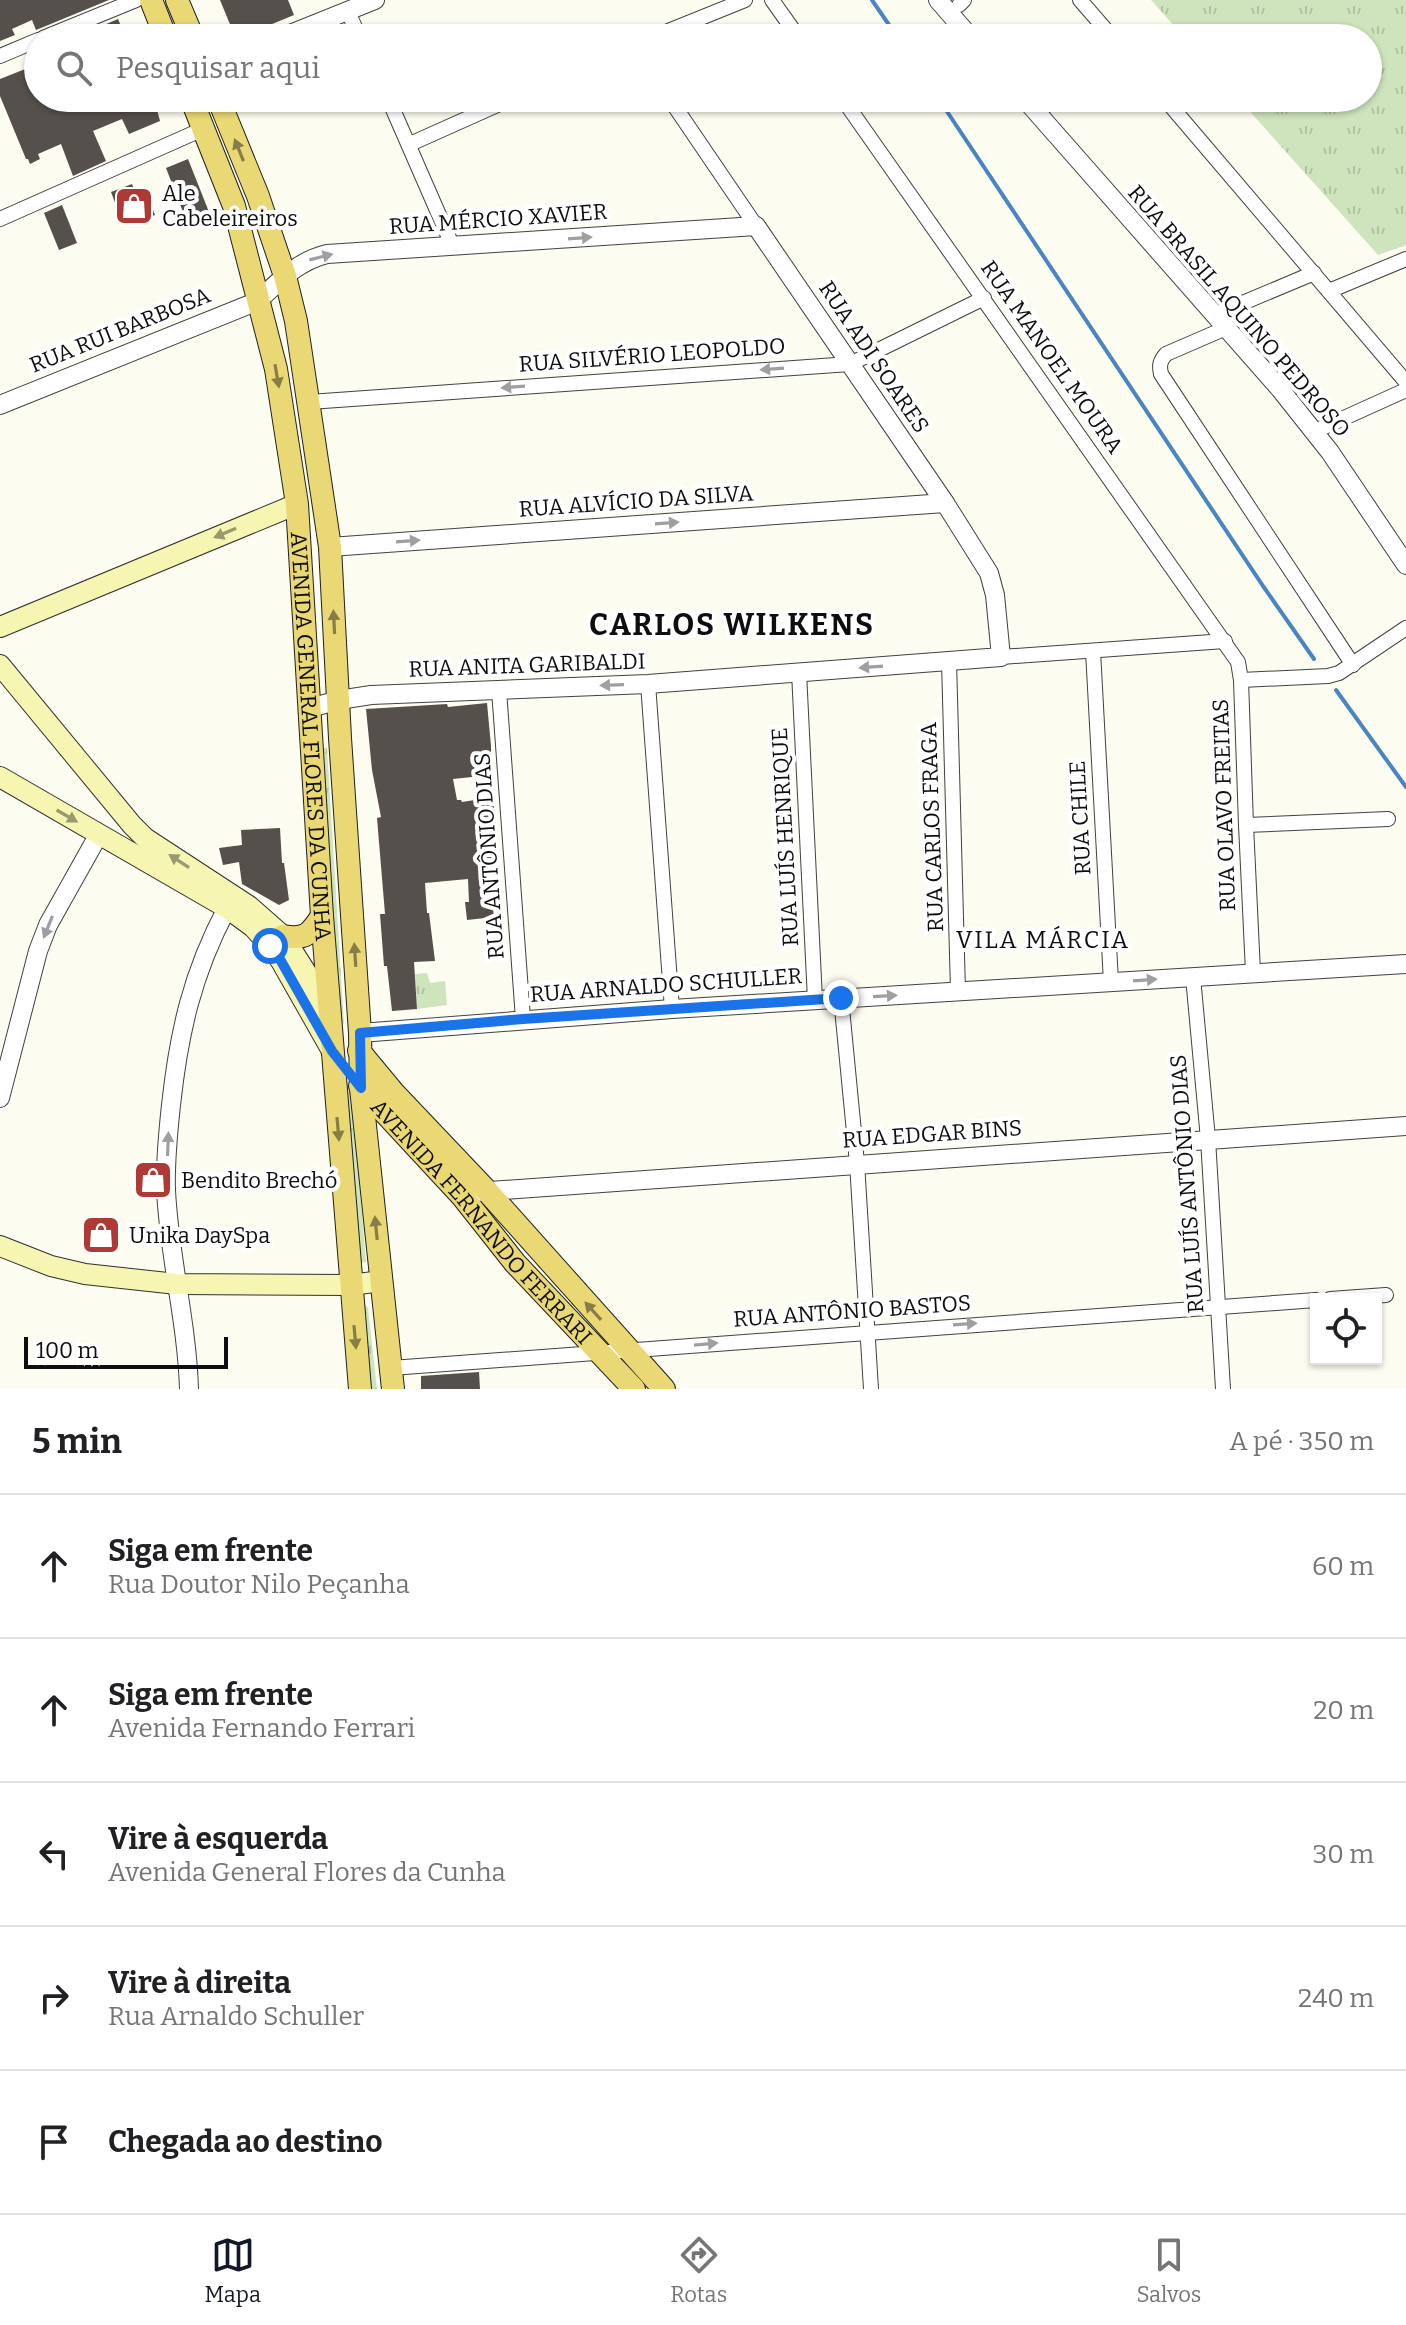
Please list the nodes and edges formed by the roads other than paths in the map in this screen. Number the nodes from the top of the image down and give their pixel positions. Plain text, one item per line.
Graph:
1 (136, 0) edge
2 (151, 0) edge
3 (177, 0) edge
4 (375, 0) edge
5 (745, 0) edge
6 (772, 0) edge
7 (938, 0) edge
8 (1080, 0) edge
9 (959, 2) edge
10 (348, 12) junction
11 (78, 24) edge
12 (160, 24) edge
13 (187, 24) edge
14 (317, 24) edge
15 (354, 24) edge
16 (686, 24) edge
17 (789, 24) edge
18 (959, 24) edge
19 (976, 24) edge
20 (1101, 24) edge
21 (24, 46) edge
22 (0, 56) edge
23 (196, 112) edge
24 (224, 112) edge
25 (395, 112) edge
26 (482, 112) edge
27 (679, 112) edge
28 (852, 112) edge
29 (1051, 112) edge
30 (1176, 112) edge
31 (203, 129) junction
32 (410, 144) junction
33 (0, 219) edge
34 (756, 226) junction
35 (453, 247) junction
36 (1406, 259) edge
37 (1314, 273) junction
38 (285, 276) junction
39 (1329, 291) junction
40 (984, 298) junction
41 (258, 301) junction
42 (1222, 318) junction
43 (850, 364) junction
44 (1406, 382) edge
45 (1406, 390) edge
46 (309, 402) junction
47 (0, 405) edge
48 (1319, 429) junction
49 (945, 503) junction
50 (297, 504) junction
51 (1406, 545) edge
52 (330, 547) junction
53 (1406, 565) edge
54 (0, 627) edge
55 (1406, 628) edge
56 (1225, 641) junction
57 (1093, 651) junction
58 (1001, 657) junction
59 (949, 661) junction
60 (0, 665) edge
61 (1353, 665) junction
62 (799, 672) junction
63 (1241, 680) junction
64 (648, 684) junction
65 (499, 690) junction
66 (339, 700) junction
67 (310, 708) junction
68 (0, 777) edge
69 (1388, 819) dead end
70 (1246, 825) junction
71 (99, 834) junction
72 (227, 908) junction
73 (322, 916) junction
74 (283, 936) junction
75 (1406, 964) edge
76 (1253, 972) junction
77 (1193, 977) junction
78 (1111, 982) junction
79 (958, 991) junction
80 (841, 998) junction
81 (815, 1000) junction
82 (672, 1009) junction
83 (330, 1011) junction
84 (523, 1019) junction
85 (361, 1044) junction
86 (332, 1051) junction
87 (361, 1088) junction
88 (0, 1098) edge
89 (1406, 1126) edge
90 (1208, 1139) junction
91 (857, 1163) junction
92 (486, 1190) junction
93 (462, 1196) junction
94 (0, 1246) edge
95 (381, 1281) junction
96 (177, 1284) junction
97 (351, 1285) junction
98 (1382, 1295) edge
99 (1386, 1295) dead end
100 (1310, 1300) edge
101 (1218, 1307) junction
102 (868, 1331) junction
103 (628, 1350) junction
104 (598, 1352) junction
105 (392, 1378) edge
106 (189, 1389) edge
107 (360, 1389) edge
108 (634, 1389) edge
109 (664, 1389) edge
110 (871, 1389) edge
111 (1223, 1389) edge

1 - 11 street
2 - 12 main road
3 - 13 main road
4 - 10 street
5 - 16 street
6 - 17 street
7 - 18 street
8 - 20 street
9 - 19 street
10 - 14 street
10 - 15 street
21 - 22 street
23 - 31 main road, AVENIDA GENERAL FLORES DA CUNHA
38 -> 24 main road, AVENIDA GENERAL FLORES DA CUNHA
25 - 32 street
26 - 32 street
27 - 34 street, RUA ADI SOARES
28 - 40 street, RUA MANOEL MOURA
29 - 42 street, RUA BRASIL AQUINO PEDROSO
30 - 37 street
31 - 33 street
31 - 41 main road, AVENIDA GENERAL FLORES DA CUNHA
32 - 35 street
35 -> 34 street, RUA MÉRCIO XAVIER
34 - 43 street, RUA ADI SOARES
38 -> 35 street, RUA MÉRCIO XAVIER
36 - 39 street
37 - 39 street
37 - 42 street
38 - 41 street, RUA MÉRCIO XAVIER
38 - 46 main road, AVENIDA GENERAL FLORES DA CUNHA
39 - 44 street
40 - 43 street, RUA SILVÉRIO LEOPOLDO
40 - 56 street, RUA MANOEL MOURA
41 - 47 street, RUA RUI BARBOSA
41 -> 50 main road, AVENIDA GENERAL FLORES DA CUNHA
42 - 48 street, RUA BRASIL AQUINO PEDROSO
42 - 61 street
43 -> 46 street, RUA SILVÉRIO LEOPOLDO
43 - 49 street, RUA ADI SOARES
45 - 48 street
46 - 52 main road, AVENIDA GENERAL FLORES DA CUNHA
48 - 51 street, RUA BRASIL AQUINO PEDROSO
48 - 53 street, RUA BRASIL AQUINO PEDROSO
52 -> 49 street, RUA ALVÍCIO DA SILVA
49 - 58 street, RUA ADI SOARES
50 -> 54 main road
50 - 67 main road, AVENIDA GENERAL FLORES DA CUNHA
66 -> 52 main road, AVENIDA GENERAL FLORES DA CUNHA
55 - 61 street
56 - 57 street, RUA ANITA GARIBALDI
56 - 63 street, RUA OLAVO FREITAS
57 - 58 street, RUA ANITA GARIBALDI
57 - 78 street, RUA CHILE
58 - 59 street, RUA ANITA GARIBALDI
59 -> 62 street, RUA ANITA GARIBALDI
59 - 79 street, RUA CARLOS FRAGA
74 -> 60 main road
61 - 63 street
62 - 64 street, RUA ANITA GARIBALDI
62 - 81 street, RUA LUÍS HENRIQUE
63 - 70 street, RUA OLAVO FREITAS
64 -> 65 street, RUA ANITA GARIBALDI
64 - 82 street
65 - 66 street, RUA ANITA GARIBALDI
65 - 84 street, RUA ANTÔNIO DIAS
66 - 67 street, RUA ANITA GARIBALDI
85 -> 66 main road, AVENIDA GENERAL FLORES DA CUNHA
67 - 73 main road, AVENIDA GENERAL FLORES DA CUNHA
68 -> 71 main road
69 - 70 street
70 - 76 street, RUA OLAVO FREITAS
71 - 72 main road
71 -> 88 street
72 - 86 main road
96 -> 72 street
73 - 74 main road
73 - 83 main road, AVENIDA GENERAL FLORES DA CUNHA
74 - 83 main road
75 - 76 street, RUA ARNALDO SCHULLER
76 - 77 street, RUA ARNALDO SCHULLER
78 -> 77 street, RUA ARNALDO SCHULLER
77 - 90 street, RUA LUÍS ANTÔNIO DIAS
78 - 79 street, RUA ARNALDO SCHULLER
80 -> 79 street, RUA ARNALDO SCHULLER
80 - 81 street, RUA ARNALDO SCHULLER
80 - 91 street
81 - 82 street, RUA ARNALDO SCHULLER
82 - 84 street, RUA ARNALDO SCHULLER
83 - 85 main road, AVENIDA FERNANDO FERRARI
83 - 86 main road, AVENIDA GENERAL FLORES DA CUNHA
84 - 85 street, RUA ARNALDO SCHULLER
85 - 87 main road, AVENIDA GENERAL FLORES DA CUNHA
85 - 92 main road, AVENIDA FERNANDO FERRARI
86 - 87 main road, AVENIDA FERNANDO FERRARI
86 -> 97 main road, AVENIDA GENERAL FLORES DA CUNHA
87 - 93 main road, AVENIDA FERNANDO FERRARI
95 -> 87 main road, AVENIDA GENERAL FLORES DA CUNHA
89 - 90 street, RUA EDGAR BINS
90 - 91 street, RUA EDGAR BINS
90 - 101 street, RUA LUÍS ANTÔNIO DIAS
91 - 92 street, RUA EDGAR BINS
91 - 102 street
92 - 93 street, RUA EDGAR BINS
103 -> 92 main road, AVENIDA FERNANDO FERRARI
93 - 104 main road, AVENIDA FERNANDO FERRARI
94 - 96 main road
95 - 97 main road
95 - 105 main road, AVENIDA GENERAL FLORES DA CUNHA
96 - 97 main road
96 - 106 street
97 -> 107 main road, AVENIDA GENERAL FLORES DA CUNHA
98 - 99 street
100 - 101 street, RUA ANTÔNIO BASTOS
102 -> 101 street, RUA ANTÔNIO BASTOS
101 - 111 street, RUA LUÍS ANTÔNIO DIAS
103 -> 102 street, RUA ANTÔNIO BASTOS
102 - 110 street
103 - 104 street, RUA ANTÔNIO BASTOS
103 - 109 main road, AVENIDA FERNANDO FERRARI
104 - 105 street, RUA ANTÔNIO BASTOS
104 - 108 main road, AVENIDA FERNANDO FERRARI

